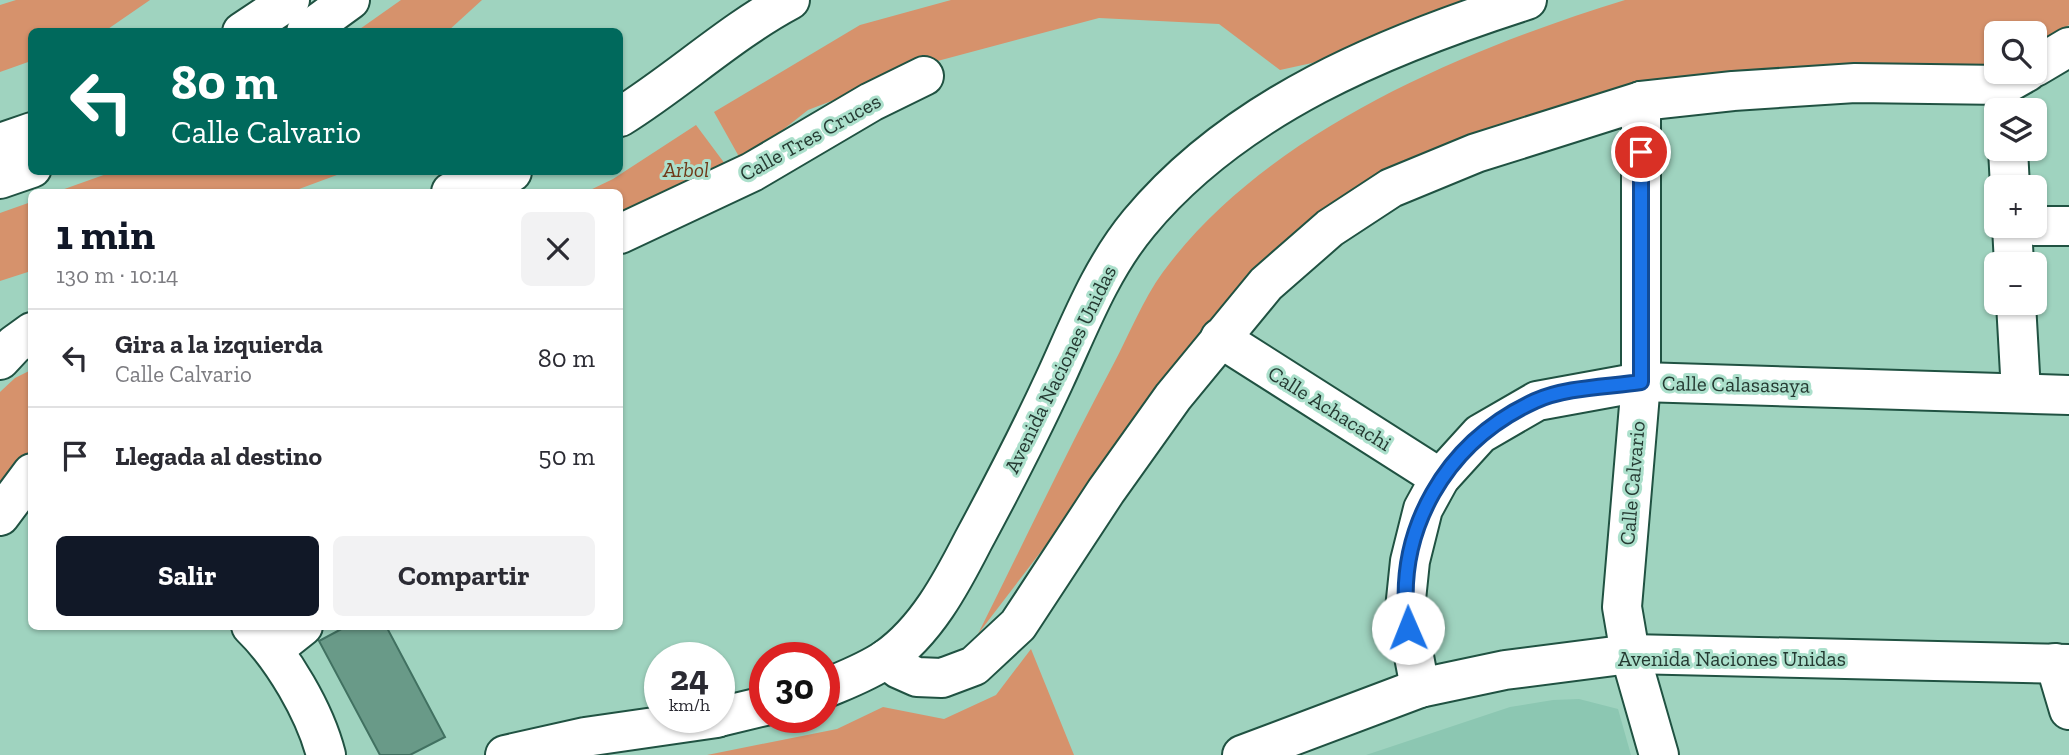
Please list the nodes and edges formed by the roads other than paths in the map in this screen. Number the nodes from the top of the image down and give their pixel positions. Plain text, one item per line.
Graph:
1 (290, 0) edge
2 (350, 0) edge
3 (790, 0) edge
4 (1527, 0) edge
5 (248, 28) edge
6 (312, 28) edge
7 (2069, 47) edge
8 (2047, 63) edge
9 (924, 76) dead end
10 (1984, 84) edge
11 (1640, 101) junction
12 (623, 115) edge
13 (28, 133) edge
14 (0, 143) edge
15 (28, 169) edge
16 (503, 175) edge
17 (0, 179) edge
18 (460, 189) edge
19 (2047, 226) edge
20 (2069, 226) edge
21 (623, 233) edge
22 (2017, 315) edge
23 (28, 335) edge
24 (1220, 338) junction
25 (0, 360) edge
26 (1641, 382) junction
27 (2021, 392) junction
28 (2069, 395) edge
29 (28, 478) edge
30 (1440, 478) junction
31 (0, 516) edge
32 (276, 634) edge
33 (1630, 654) junction
34 (886, 659) junction
35 (2062, 663) edge
36 (840, 681) edge
37 (1420, 688) junction
38 (2069, 710) edge
39 (644, 728) edge
40 (326, 755) edge
41 (505, 755) edge
42 (1242, 755) edge
43 (1659, 755) edge

1 - 5 main road
2 - 6 main road
3 - 12 main road
4 - 34 main road, Avenida Naciones Unidas
7 - 8 main road
9 - 21 main road, Calle Tres Cruces
10 - 11 main road
11 - 24 main road
11 - 26 main road, Calle Calvario
13 - 14 main road
15 - 17 main road
16 - 18 main road
19 - 20 main road
22 - 27 main road
23 - 25 main road
24 - 30 main road, Calle Achacachi
24 - 34 main road
26 - 27 main road, Calle Calasasaya
26 - 30 main road, Calle Calasasaya
26 - 33 main road, Calle Calvario
27 - 28 main road, Calle Calasasaya
29 - 31 main road
30 - 37 main road, Calle Calasasaya
32 - 40 main road
33 - 35 main road, Avenida Naciones Unidas
33 - 37 main road, Avenida Naciones Unidas
33 - 43 main road, Calle Calvario
34 - 36 main road, Avenida Naciones Unidas
35 - 38 main road
37 - 42 main road, Avenida Naciones Unidas
39 - 41 main road

